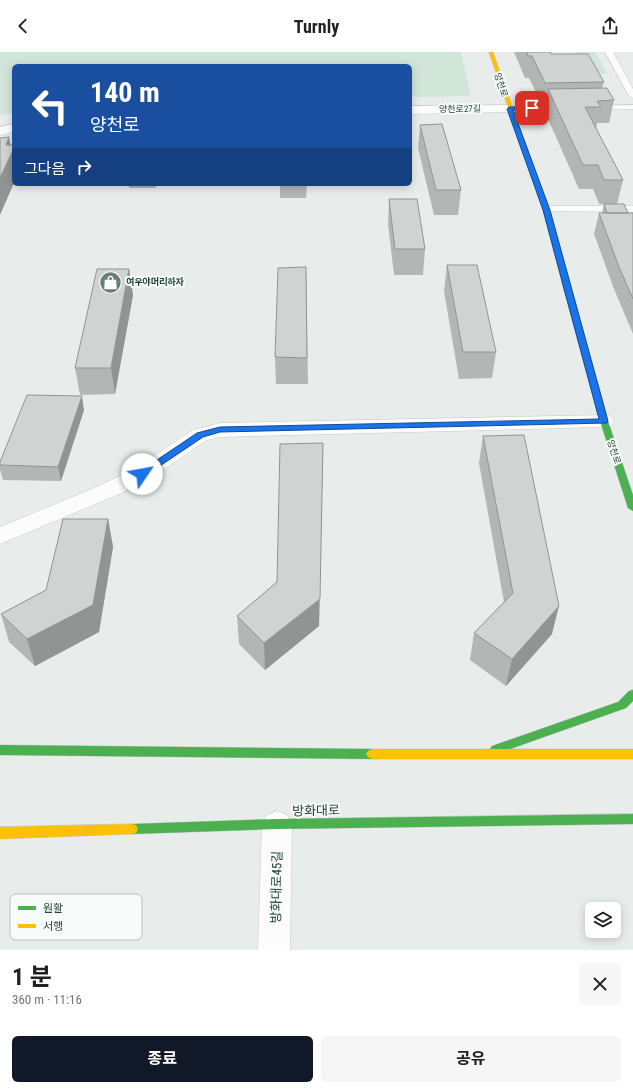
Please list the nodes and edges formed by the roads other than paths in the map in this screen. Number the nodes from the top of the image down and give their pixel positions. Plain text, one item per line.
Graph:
1 (490, 52) edge
2 (609, 52) edge
3 (633, 96) edge
4 (633, 107) edge
5 (571, 108) edge
6 (586, 108) edge
7 (509, 109) junction
8 (412, 110) edge
9 (12, 128) edge
10 (0, 131) edge
11 (633, 209) edge
12 (546, 210) junction
13 (604, 421) junction
14 (633, 508) edge
15 (0, 536) edge
16 (633, 694) edge
17 (0, 750) edge
18 (633, 754) edge
19 (480, 755) junction
20 (633, 819) edge
21 (277, 824) junction
22 (0, 833) edge
23 (274, 950) edge

1 - 7 main road, 양천로
2 - 3 lane
4 - 6 lane
5 - 7 lane
7 - 8 street, 양천로27길
7 - 12 main road, 양천로
9 - 10 street
11 - 12 lane
12 - 13 main road, 양천로
13 - 14 main road, 양천로
13 - 15 street
16 - 19 main road
17 - 19 main road
18 - 19 main road
20 - 21 main road, 방화대로
21 - 22 main road, 방화대로
21 - 23 street, 방화대로45길

